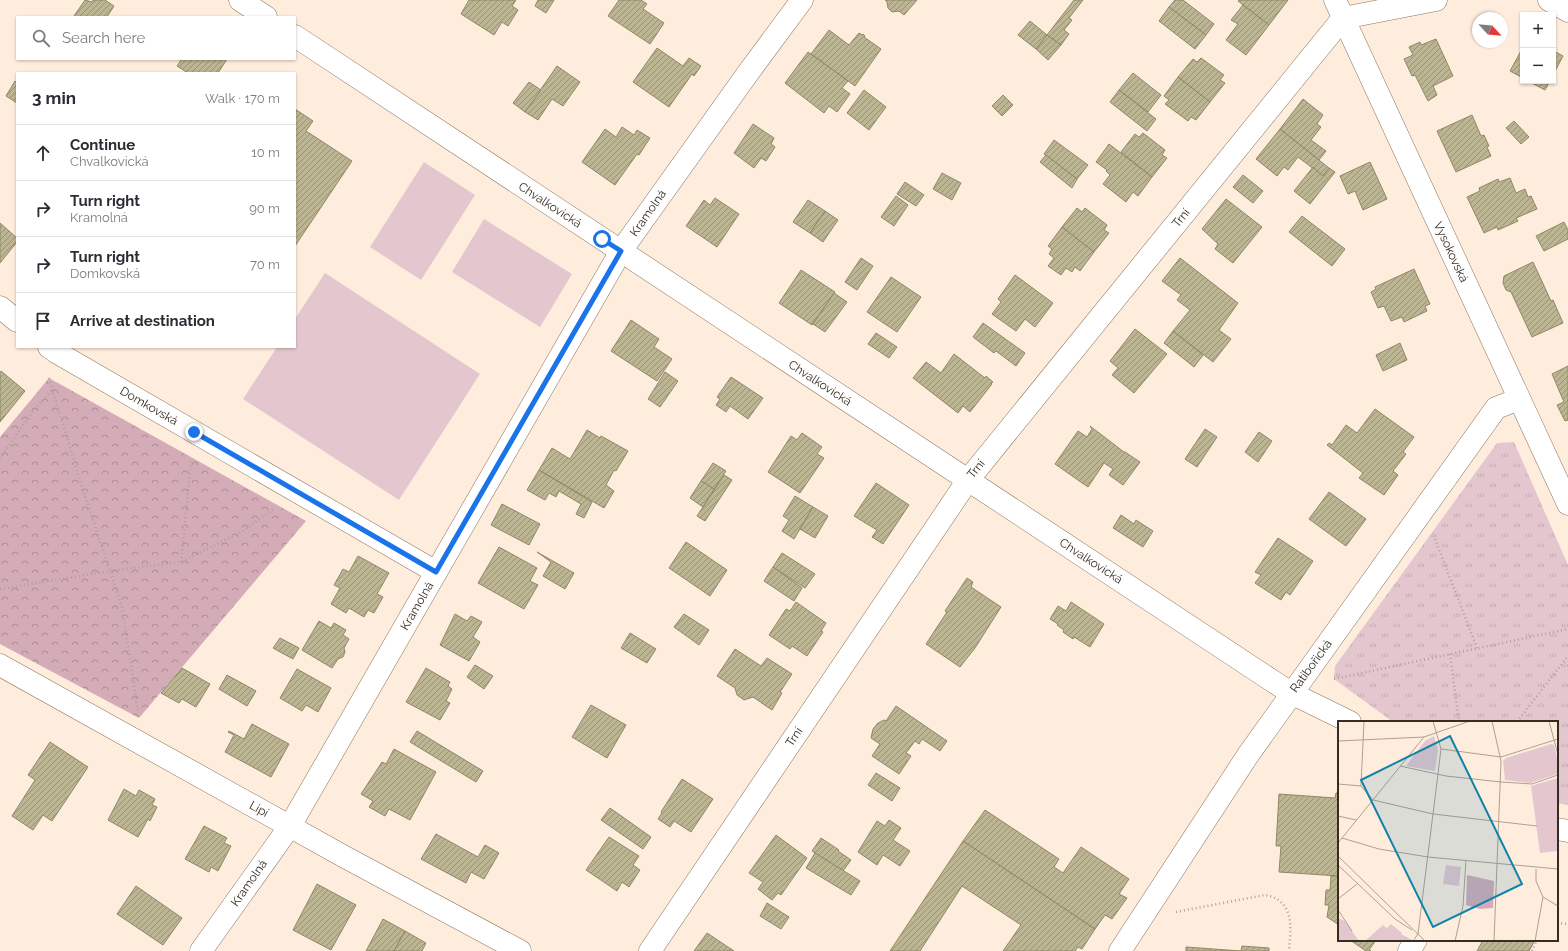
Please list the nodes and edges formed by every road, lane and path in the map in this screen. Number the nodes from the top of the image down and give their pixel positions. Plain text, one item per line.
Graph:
1 (240, 0) edge
2 (802, 0) edge
3 (1436, 0) edge
4 (1549, 0) edge
5 (1339, 9) edge
6 (1568, 10) edge
7 (264, 16) edge
8 (296, 37) edge
9 (621, 251) junction
10 (0, 307) edge
11 (16, 320) edge
12 (53, 350) edge
13 (52, 389) junction
14 (1520, 399) junction
15 (194, 432) junction
16 (0, 458) edge
17 (968, 480) junction
18 (297, 492) junction
19 (1568, 504) edge
20 (1423, 510) junction
21 (181, 562) junction
22 (110, 571) junction
23 (436, 572) junction
24 (0, 589) edge
25 (1568, 629) edge
26 (1477, 648) junction
27 (1450, 654) junction
28 (1568, 656) edge
29 (0, 665) edge
30 (1330, 681) dead end
31 (1291, 693) junction
32 (1348, 721) edge
33 (1459, 721) edge
34 (1517, 721) edge
35 (143, 744) junction
36 (290, 826) junction
37 (1558, 829) edge
38 (1568, 831) edge
39 (1141, 919) junction
40 (1558, 923) edge
41 (1568, 924) edge
42 (1415, 941) edge
43 (1537, 941) edge
44 (201, 951) edge
45 (520, 951) edge
46 (650, 951) edge
47 (1120, 951) edge
48 (1289, 951) edge
49 (1409, 951) edge
50 (1532, 951) edge

1 - 7 street
2 - 9 street, Kramolná
3 - 5 street
4 - 6 street
5 - 14 street, Vysokovská
5 - 17 street, Trní
8 - 9 street, Chvalkovická
9 - 17 street, Chvalkovická
9 - 23 street, Kramolná
10 - 11 street
12 - 13 path
12 - 15 street, Domkovská
13 - 16 path
13 - 22 path
14 - 19 street, Vysokovská
14 - 20 street, Ratibořická
15 - 18 street, Domkovská
15 - 21 path
17 - 31 street, Chvalkovická
17 - 46 street, Trní
18 - 21 path
18 - 23 street, Domkovská
20 - 26 path
20 - 31 street, Ratibořická
21 - 22 path
22 - 24 path
22 - 35 path
23 - 36 street, Kramolná
25 - 26 path
26 - 27 path
27 - 30 path
27 - 33 path
28 - 34 path
29 - 35 street, Lipí
31 - 32 street, Chvalkovická
31 - 39 street, Ratibořická
35 - 36 street, Lipí
36 - 44 street, Kramolná
36 - 45 street, Lipí
37 - 38 street
39 - 47 street, Ratibořická
39 - 48 path
40 - 41 path
42 - 49 street
43 - 50 path

